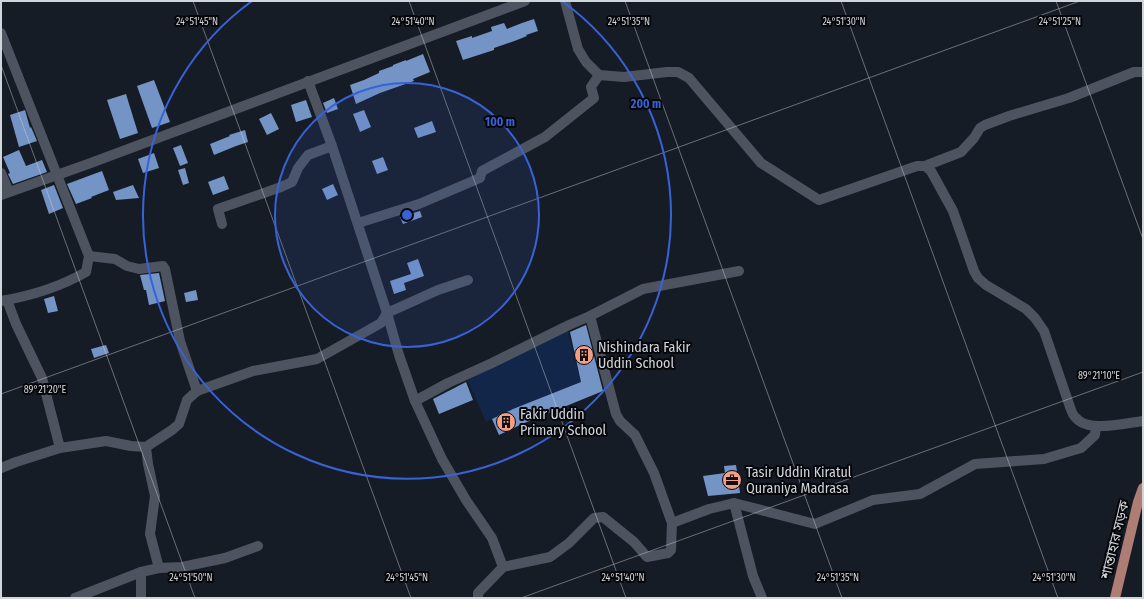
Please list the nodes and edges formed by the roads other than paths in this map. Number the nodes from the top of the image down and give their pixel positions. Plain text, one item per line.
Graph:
1 (525, 1) edge
2 (565, 1) edge
3 (1, 33) edge
4 (1143, 72) edge
5 (599, 75) junction
6 (308, 81) junction
7 (332, 146) junction
8 (925, 166) junction
9 (1, 173) edge
10 (57, 175) junction
11 (5, 193) edge
12 (358, 223) junction
13 (222, 224) dead end
14 (89, 256) junction
15 (739, 271) dead end
16 (468, 280) dead end
17 (4, 301) edge
18 (387, 313) junction
19 (590, 316) junction
20 (197, 391) junction
21 (415, 401) junction
22 (1143, 421) edge
23 (1096, 427) junction
24 (146, 447) junction
25 (60, 448) junction
26 (1, 468) edge
27 (1143, 488) edge
28 (734, 503) junction
29 (672, 523) junction
30 (258, 546) dead end
31 (504, 567) junction
32 (159, 568) junction
33 (141, 572) junction
34 (75, 598) edge
35 (141, 598) edge
36 (478, 598) edge
37 (762, 598) edge
38 (1115, 598) edge

1 - 6 street
2 - 5 street
3 - 10 street
4 - 8 street
5 - 8 street
5 - 12 street
6 - 7 street
6 - 10 street
7 - 12 street
7 - 13 street
8 - 23 street
9 - 11 street
10 - 11 street
10 - 14 street
12 - 18 street
14 - 17 street
14 - 20 street
15 - 19 street
16 - 18 street
17 - 25 street
18 - 20 street
18 - 21 street
19 - 21 street
19 - 29 street
20 - 24 street
21 - 31 street
22 - 23 street
23 - 28 street
24 - 25 street
24 - 32 street
25 - 26 street
27 - 38 main road, শান্তাহার সড়ক
28 - 29 street
28 - 37 street
29 - 31 street
30 - 32 street
31 - 36 street
32 - 33 street
33 - 34 street
33 - 35 street

